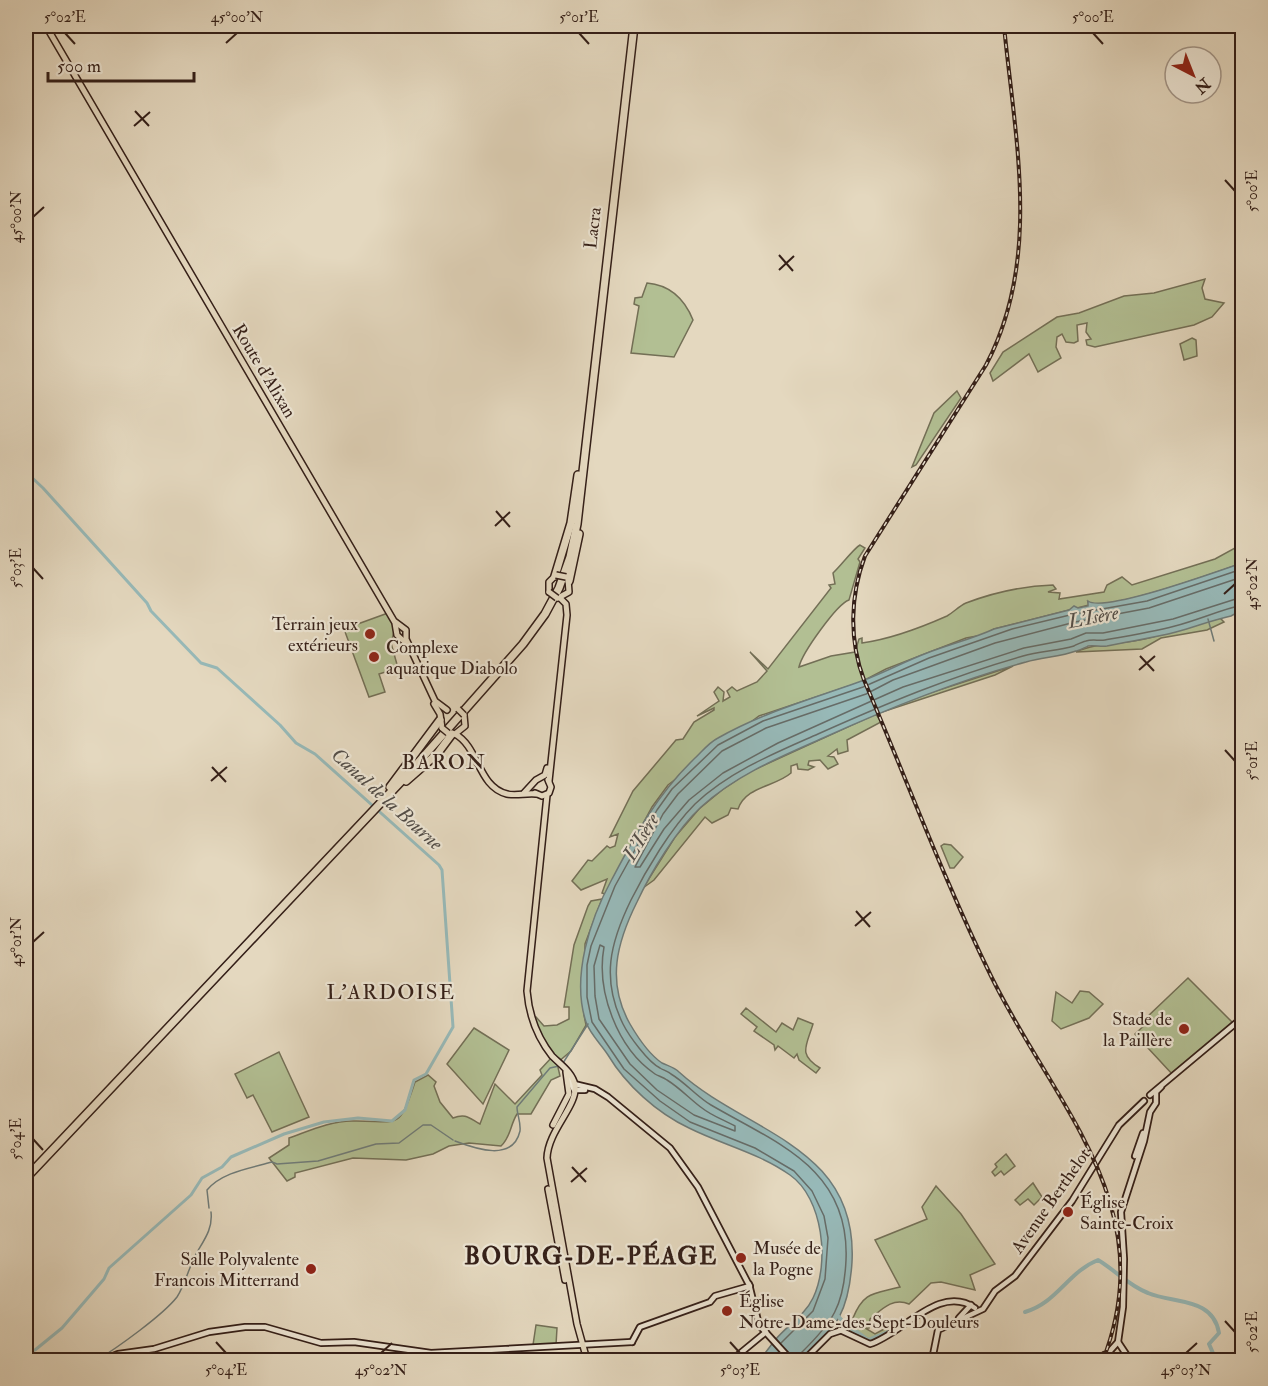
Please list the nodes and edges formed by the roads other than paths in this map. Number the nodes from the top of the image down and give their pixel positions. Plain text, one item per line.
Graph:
1 (46, 26) edge
2 (633, 26) edge
3 (584, 434) junction
4 (585, 457) junction
5 (555, 576) junction
6 (567, 579) junction
7 (567, 595) junction
8 (558, 598) junction
9 (403, 636) junction
10 (564, 643) junction
11 (447, 710) junction
12 (441, 722) junction
13 (463, 729) junction
14 (452, 734) junction
15 (553, 738) junction
16 (470, 751) junction
17 (542, 778) junction
18 (549, 781) junction
19 (533, 786) junction
20 (385, 794) junction
21 (523, 794) junction
22 (537, 794) junction
23 (546, 795) junction
24 (373, 811) junction
25 (543, 828) junction
26 (1242, 1018) edge
27 (562, 1066) junction
28 (568, 1078) junction
29 (575, 1087) junction
30 (588, 1090) junction
31 (600, 1092) junction
32 (1152, 1096) junction
33 (572, 1103) junction
34 (1147, 1105) junction
35 (26, 1174) edge
36 (26, 1179) edge
37 (748, 1285) junction
38 (970, 1310) junction
39 (766, 1332) junction
40 (1118, 1342) junction
41 (580, 1346) junction
42 (103, 1360) edge
43 (585, 1360) edge
44 (732, 1360) edge
45 (790, 1360) edge
46 (804, 1360) edge
47 (933, 1360) edge
48 (1098, 1360) edge
49 (1130, 1360) edge

1 - 9 main road, Route d'Alixan
2 - 3 highway, Lacra
2 - 4 highway
3 - 5 highway
3 - 20 highway
4 - 6 highway
4 - 24 highway
5 - 6 main road, bridge
5 - 8 main road, bridge
6 - 7 main road
7 - 8 main road
7 - 10 main road
8 - 10 main road
9 - 11 main road, Route d'Alixan
9 - 12 main road, Route d'Alixan
10 - 15 main road
11 - 12 main road
11 - 13 main road, bridge
12 - 14 main road, bridge
12 - 20 highway
13 - 14 main road
13 - 16 main road
14 - 16 main road
14 - 24 highway
15 - 17 main road
15 - 18 main road
16 - 21 main road
17 - 18 main road
17 - 19 main road
18 - 23 main road
19 - 21 main road
19 - 22 main road
20 - 35 highway
21 - 22 main road
22 - 23 main road
22 - 25 main road
23 - 25 main road
24 - 36 highway
25 - 27 main road
26 - 32 main road
27 - 28 main road
27 - 29 main road
28 - 29 main road
28 - 41 main road
29 - 30 main road
29 - 31 main road
29 - 33 main road
30 - 31 main road
30 - 33 main road
31 - 37 main road
32 - 34 main road, Avenue Berthelot
32 - 34 main road
33 - 41 main road
34 - 38 main road, Avenue Berthelot
34 - 40 main road
37 - 39 main road
37 - 41 main road
38 - 46 main road
38 - 47 main road
39 - 44 main road
39 - 45 main road
40 - 48 main road
40 - 49 main road
41 - 42 main road
41 - 43 main road

